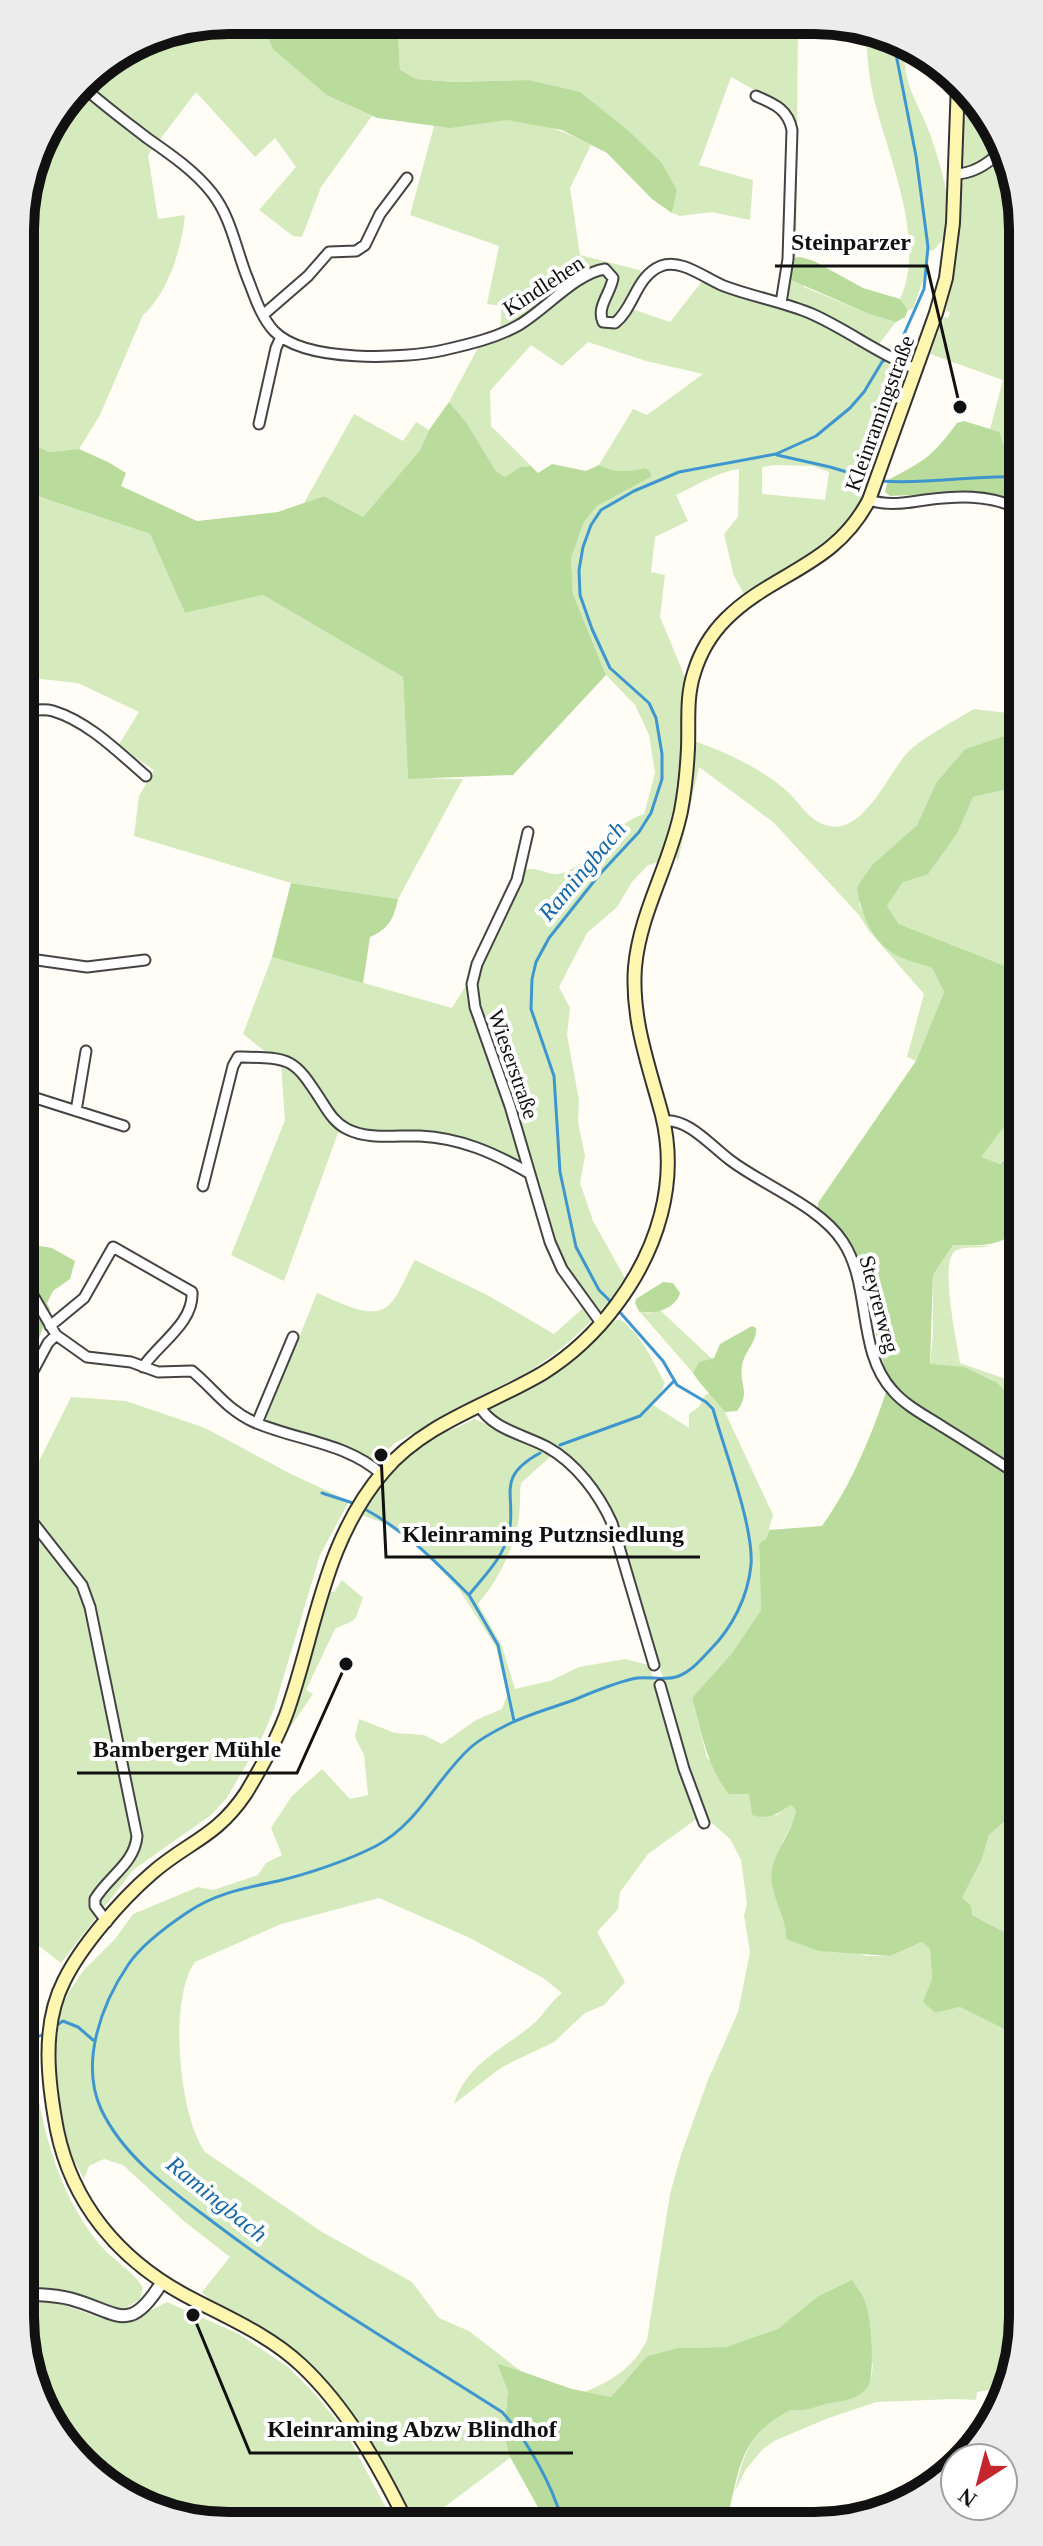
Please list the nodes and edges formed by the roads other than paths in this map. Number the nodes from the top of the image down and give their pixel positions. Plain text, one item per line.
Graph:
1 (90, 92) edge
2 (756, 96) dead end
3 (958, 97) edge
4 (995, 156) edge
5 (955, 174) junction
6 (407, 178) dead end
7 (781, 303) junction
8 (263, 315) junction
9 (281, 337) junction
10 (916, 369) junction
11 (259, 424) dead end
12 (870, 498) junction
13 (1009, 505) edge
14 (34, 711) edge
15 (146, 776) dead end
16 (528, 832) dead end
17 (34, 960) edge
18 (145, 960) dead end
19 (86, 1051) dead end
20 (34, 1098) edge
21 (76, 1111) junction
22 (664, 1121) junction
23 (124, 1126) dead end
24 (529, 1173) junction
25 (203, 1186) dead end
26 (34, 1298) edge
27 (604, 1321) junction
28 (53, 1331) junction
29 (293, 1337) dead end
30 (143, 1367) junction
31 (34, 1369) edge
32 (479, 1405) junction
33 (257, 1423) junction
34 (1009, 1469) edge
35 (381, 1474) junction
36 (34, 1524) edge
37 (654, 1665) dead end
38 (660, 1685) dead end
39 (704, 1823) dead end
40 (107, 1922) junction
41 (162, 2282) junction
42 (34, 2295) edge
43 (401, 2512) edge

1 - 8 street
2 - 7 street
3 - 5 main road, Kleinramingstraße
4 - 5 street
5 - 10 main road, Kleinramingstraße
6 - 8 street
7 - 9 street, Kindlehen
7 - 10 street, Kindlehen
8 - 9 street
9 - 11 street
10 - 12 main road, Kleinramingstraße
12 - 13 street
12 - 22 main road, Kleinramingstraße
14 - 15 street
16 - 24 street, Wieserstraße
17 - 18 street
19 - 21 street
20 - 21 street
21 - 23 street
22 - 27 main road, Kleinramingstraße
22 - 34 street, Steyrerweg
24 - 25 street
24 - 27 street, Wieserstraße
26 - 28 street
27 - 32 main road, Kleinramingstraße
28 - 30 street
28 - 30 street
28 - 31 street
29 - 33 street
30 - 33 street
32 - 35 main road, Kleinramingstraße
32 - 37 street
33 - 35 street
35 - 40 main road, Kleinramingstraße
36 - 40 street
38 - 39 street
40 - 41 main road, Kleinramingstraße
41 - 42 street
41 - 43 main road, Kleinramingstraße

